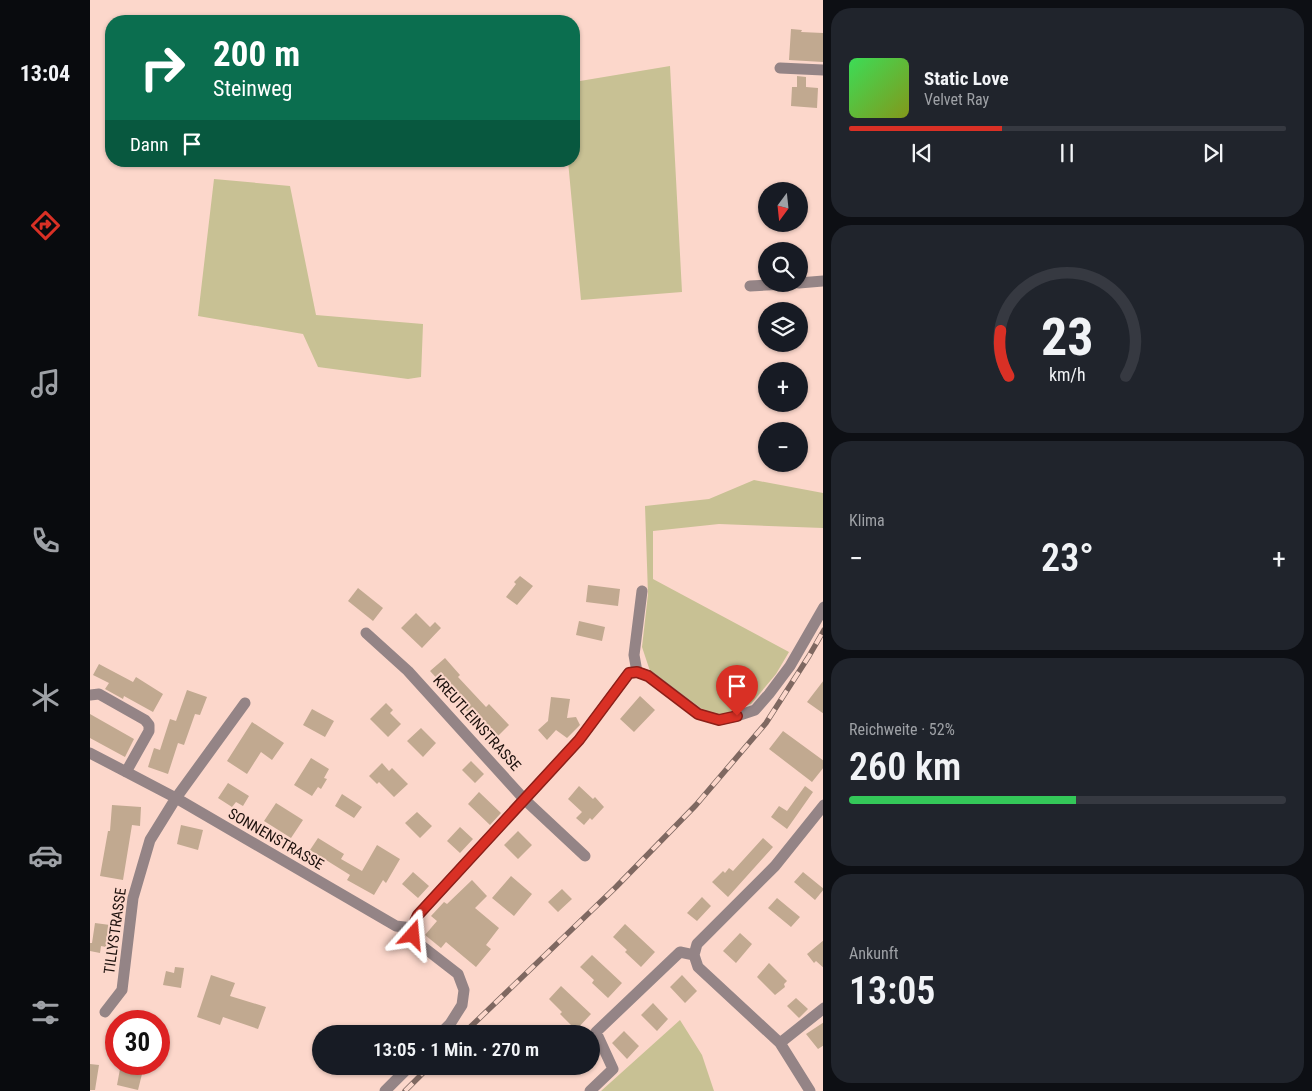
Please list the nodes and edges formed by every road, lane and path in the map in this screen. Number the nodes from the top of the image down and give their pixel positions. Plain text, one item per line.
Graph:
1 (780, 68) dead end
2 (823, 70) edge
3 (823, 282) edge
4 (808, 283) edge
5 (750, 286) dead end
6 (758, 286) edge
7 (642, 591) dead end
8 (823, 608) edge
9 (366, 633) dead end
10 (633, 673) junction
11 (90, 694) edge
12 (245, 703) dead end
13 (90, 753) edge
14 (126, 772) junction
15 (176, 798) junction
16 (524, 799) junction
17 (823, 805) edge
18 (585, 856) dead end
19 (412, 928) junction
20 (694, 955) junction
21 (823, 1008) edge
22 (107, 1010) edge
23 (449, 1025) edge
24 (780, 1043) junction
25 (401, 1075) edge
26 (386, 1091) edge
27 (590, 1091) edge
28 (810, 1091) edge

1 - 2 street
3 - 4 street
5 - 6 street
7 - 10 street
8 - 10 street
9 - 16 street, KREUTLEINSTRASSE
10 - 16 street
11 - 14 street
12 - 15 street, TILLYSTRASSE
13 - 14 street, SONNENSTRASSE
14 - 15 street, SONNENSTRASSE
15 - 19 street, SONNENSTRASSE
15 - 22 street, TILLYSTRASSE
16 - 18 street, KREUTLEINSTRASSE
16 - 19 street
17 - 20 street
19 - 23 street
20 - 24 street
20 - 27 street
21 - 24 street
24 - 28 street
25 - 26 street

